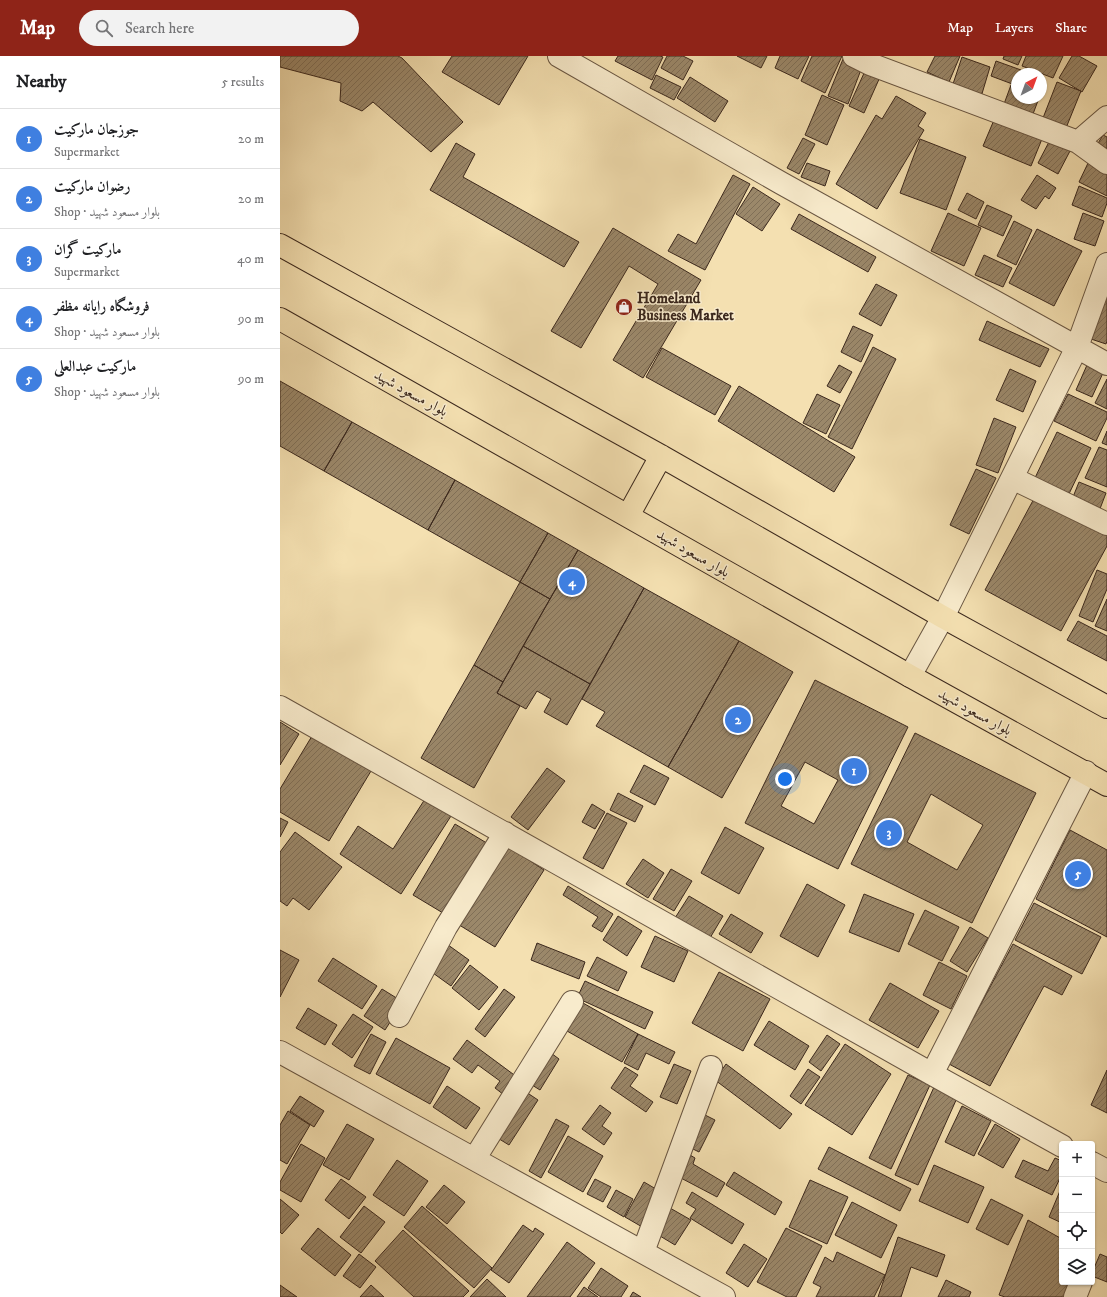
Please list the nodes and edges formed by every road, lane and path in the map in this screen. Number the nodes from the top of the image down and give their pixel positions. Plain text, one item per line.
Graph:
1 (559, 56) edge
2 (854, 56) edge
3 (1107, 117) edge
4 (1078, 142) junction
5 (1107, 163) edge
6 (280, 245) edge
7 (1107, 264) edge
8 (280, 319) edge
9 (1077, 347) junction
10 (1107, 364) edge
11 (661, 456) junction
12 (1012, 478) junction
13 (628, 516) junction
14 (1107, 524) edge
15 (943, 616) junction
16 (910, 676) junction
17 (280, 707) edge
18 (1107, 707) edge
19 (1086, 772) junction
20 (1107, 785) edge
21 (505, 833) junction
22 (572, 1002) dead end
23 (399, 1016) dead end
24 (280, 1052) edge
25 (711, 1068) dead end
26 (932, 1074) junction
27 (1059, 1144) edge
28 (475, 1158) junction
29 (1095, 1165) edge
30 (1107, 1171) edge
31 (643, 1252) junction
32 (1079, 1285) edge
33 (724, 1297) edge
34 (1075, 1297) edge

1 - 9 street
2 - 4 street
3 - 4 street
4 - 5 street
6 - 11 main road
7 - 9 street
8 - 13 main road, بلوار مسعود شهید
9 - 10 street
9 - 12 street
11 - 13 main road
11 - 15 main road
12 - 14 street
12 - 15 street
13 - 16 main road, بلوار مسعود شهید
15 - 16 street
15 - 18 main road
16 - 19 main road, بلوار مسعود شهید
17 - 21 street
19 - 20 main road, بلوار مسعود شهید
19 - 26 street
21 - 23 street
21 - 26 street
22 - 28 street
24 - 28 street
25 - 31 street
26 - 27 street
28 - 31 street
29 - 30 street
31 - 33 street
32 - 34 street

